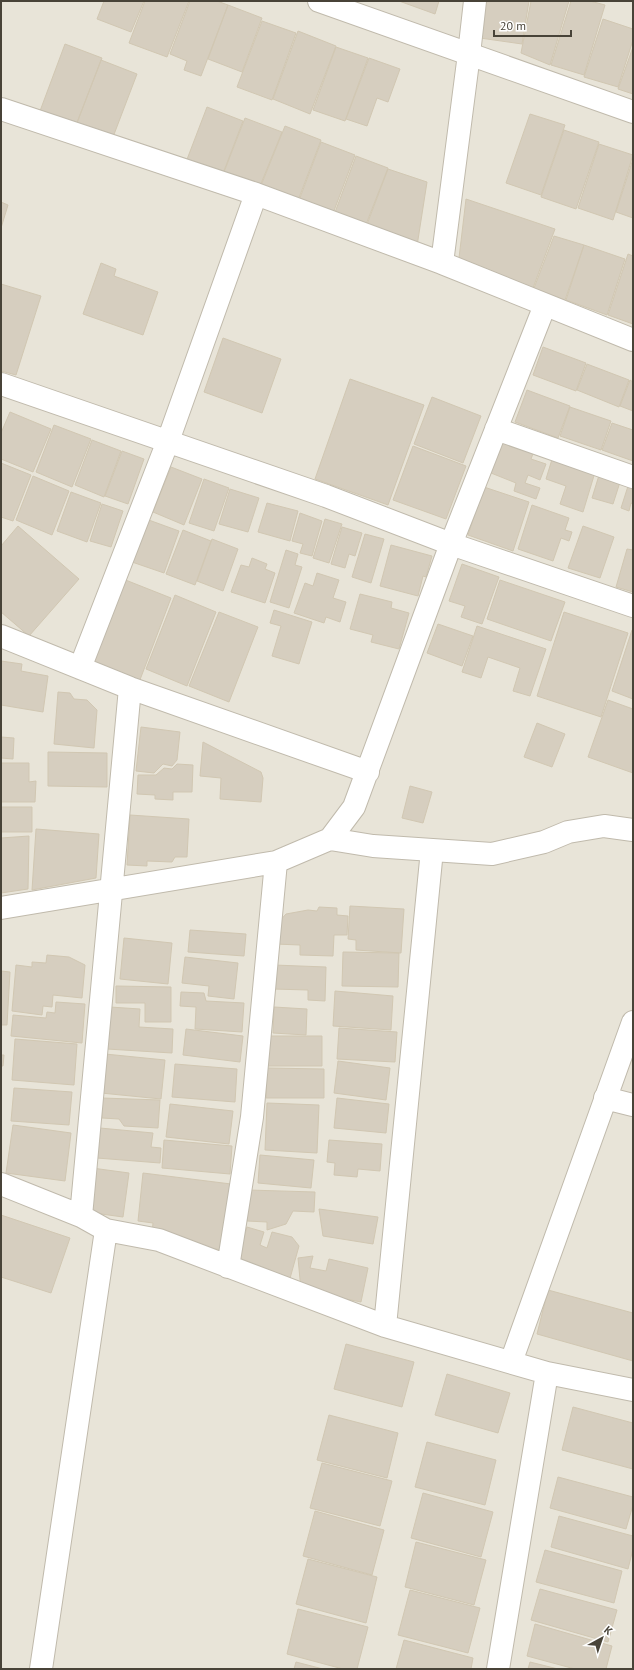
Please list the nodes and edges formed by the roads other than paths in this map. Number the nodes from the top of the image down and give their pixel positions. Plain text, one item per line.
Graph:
1 (319, 1) edge
2 (474, 1) edge
3 (469, 54) junction
4 (1, 109) edge
5 (633, 112) edge
6 (256, 194) junction
7 (442, 263) junction
8 (545, 305) junction
9 (633, 340) edge
10 (1, 384) edge
11 (496, 429) junction
12 (168, 441) junction
13 (633, 477) edge
14 (451, 544) junction
15 (633, 606) edge
16 (1, 636) edge
17 (80, 668) junction
18 (130, 688) junction
19 (368, 772) junction
20 (633, 830) edge
21 (330, 839) junction
22 (432, 850) junction
23 (276, 862) junction
24 (112, 890) junction
25 (1, 908) edge
26 (633, 1022) edge
27 (605, 1098) junction
28 (633, 1105) edge
29 (1, 1184) edge
30 (81, 1216) junction
31 (106, 1230) junction
32 (228, 1267) junction
33 (385, 1326) junction
34 (511, 1362) junction
35 (547, 1373) junction
36 (633, 1390) edge
37 (41, 1669) edge
38 (498, 1669) edge

1 - 3 street
2 - 3 street
3 - 5 street
3 - 7 street
4 - 6 street
6 - 7 street
6 - 12 street
7 - 8 street
8 - 9 street
8 - 11 street
10 - 12 street
11 - 13 street
11 - 14 street
12 - 14 street
12 - 17 street
14 - 15 street
14 - 19 street
16 - 17 street
17 - 18 street
18 - 19 street
18 - 24 street
19 - 21 street
20 - 22 street
21 - 22 street
21 - 23 street
22 - 33 street
23 - 24 street
23 - 32 street
24 - 25 street
24 - 30 street
26 - 27 street
27 - 28 street
27 - 34 street
29 - 30 street
30 - 31 street
31 - 32 street
31 - 37 street
32 - 33 street
33 - 34 street
34 - 35 street
35 - 36 street
35 - 38 street

